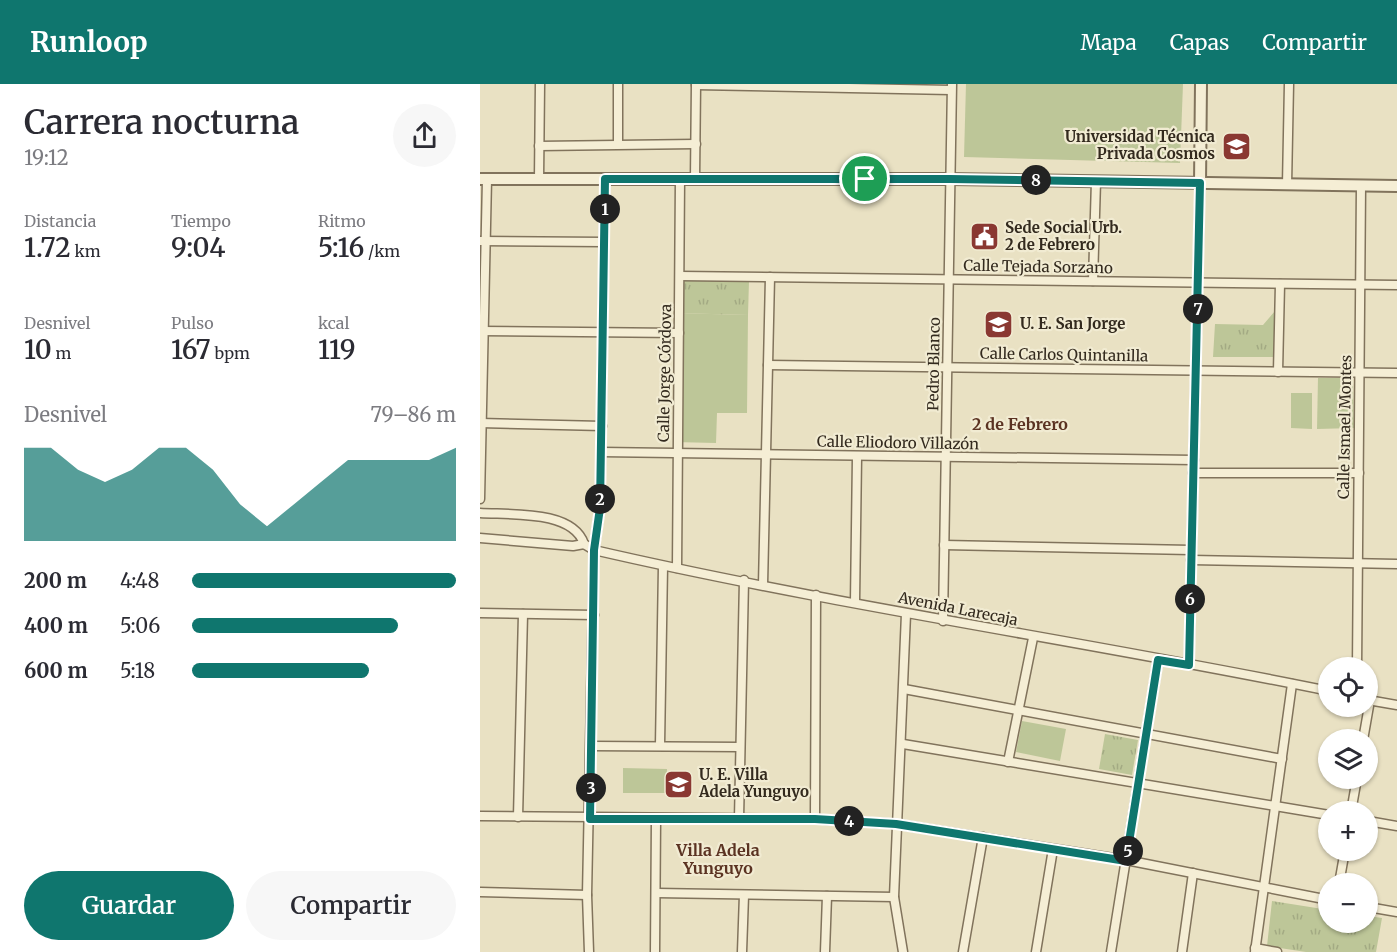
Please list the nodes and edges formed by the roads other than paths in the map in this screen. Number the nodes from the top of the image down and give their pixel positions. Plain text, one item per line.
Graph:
1 (540, 84) edge
2 (618, 84) edge
3 (1201, 84) edge
4 (1289, 84) edge
5 (696, 85) edge
6 (780, 86) edge
7 (830, 86) edge
8 (887, 86) edge
9 (952, 87) edge
10 (618, 144) junction
11 (696, 144) junction
12 (539, 146) junction
13 (483, 179) edge
14 (539, 179) junction
15 (605, 179) junction
16 (681, 179) junction
17 (695, 179) junction
18 (950, 179) junction
19 (1096, 181) junction
20 (1200, 183) junction
21 (1287, 185) junction
22 (1361, 186) junction
23 (1397, 186) edge
24 (483, 241) edge
25 (604, 243) junction
26 (680, 276) junction
27 (770, 277) junction
28 (949, 280) junction
29 (1093, 281) junction
30 (1199, 283) junction
31 (1280, 284) junction
32 (1360, 285) junction
33 (1397, 285) edge
34 (482, 332) edge
35 (603, 333) junction
36 (679, 333) junction
37 (768, 364) junction
38 (947, 367) junction
39 (1196, 370) junction
40 (1278, 372) junction
41 (1359, 373) junction
42 (1397, 373) edge
43 (481, 423) edge
44 (602, 426) junction
45 (602, 452) junction
46 (678, 453) junction
47 (766, 454) junction
48 (857, 457) junction
49 (946, 457) junction
50 (1194, 460) junction
51 (1193, 473) junction
52 (1359, 474) junction
53 (480, 499) edge
54 (480, 513) edge
55 (480, 538) edge
56 (584, 544) junction
57 (944, 545) junction
58 (594, 550) junction
59 (1191, 550) junction
60 (1191, 560) junction
61 (1358, 563) junction
62 (1397, 564) edge
63 (663, 566) junction
64 (677, 568) junction
65 (744, 580) junction
66 (763, 585) junction
67 (816, 595) junction
68 (855, 602) junction
69 (480, 613) edge
70 (523, 614) junction
71 (906, 614) junction
72 (594, 615) junction
73 (943, 621) junction
74 (1033, 638) junction
75 (1357, 657) edge
76 (1158, 660) junction
77 (1189, 665) junction
78 (1292, 684) junction
79 (904, 689) junction
80 (1318, 690) edge
81 (1378, 702) edge
82 (1397, 705) edge
83 (1018, 711) junction
84 (1146, 734) junction
85 (903, 744) junction
86 (660, 745) junction
87 (592, 746) junction
88 (740, 747) junction
89 (1282, 759) junction
90 (1008, 762) junction
91 (1138, 783) junction
92 (1275, 806) junction
93 (1318, 813) edge
94 (480, 816) edge
95 (518, 817) junction
96 (590, 819) junction
97 (656, 819) junction
98 (739, 819) junction
99 (815, 819) junction
100 (1378, 823) edge
101 (896, 824) junction
102 (1397, 826) edge
103 (983, 837) junction
104 (1053, 849) junction
105 (1126, 861) junction
106 (1194, 873) junction
107 (1264, 887) junction
108 (480, 892) edge
109 (657, 893) junction
110 (744, 894) junction
111 (587, 895) junction
112 (827, 896) junction
113 (894, 897) junction
114 (1318, 898) edge
115 (1378, 909) edge
116 (1397, 912) edge
117 (1255, 950) edge
118 (589, 952) edge
119 (655, 952) edge
120 (742, 952) edge
121 (825, 952) edge
122 (903, 952) edge
123 (963, 952) edge
124 (1036, 952) edge
125 (1112, 952) edge
126 (1182, 952) edge
127 (1277, 952) edge

1 - 12 street
2 - 10 street
3 - 20 street
4 - 21 street
5 - 6 street
5 - 11 street
6 - 7 street
7 - 8 street
8 - 9 street
9 - 18 street, Pedro Blanco
10 - 11 street
10 - 12 street
11 - 17 street
12 - 14 street
13 - 14 street
13 - 24 street
14 - 15 street
15 - 16 street
15 - 25 street
16 - 17 street
16 - 26 street, Calle Jorge Córdova
17 - 18 street
18 - 19 street
18 - 28 street, Pedro Blanco
19 - 20 street
19 - 29 street
20 - 21 street
20 - 30 street
21 - 22 street
22 - 23 street
22 - 32 street, Calle Ismael Montes
24 - 25 street
24 - 34 street
25 - 35 street
26 - 27 street, Calle Tejada Sorzano
26 - 36 street, Calle Jorge Córdova
27 - 28 street, Calle Tejada Sorzano
27 - 37 street
28 - 29 street, Calle Tejada Sorzano
28 - 38 street, Pedro Blanco
29 - 30 street, Calle Tejada Sorzano
30 - 31 street, Calle Tejada Sorzano
30 - 39 street
31 - 32 street, Calle Tejada Sorzano
31 - 40 street
32 - 33 street, Calle Tejada Sorzano
32 - 41 street, Calle Ismael Montes
34 - 35 street
34 - 43 street
35 - 36 street
35 - 44 street
36 - 46 street, Calle Jorge Córdova
37 - 38 street, Calle Carlos Quintanilla
37 - 47 street
38 - 39 street, Calle Carlos Quintanilla
38 - 49 street, Pedro Blanco
39 - 40 street, Calle Carlos Quintanilla
39 - 50 street
40 - 41 street, Calle Carlos Quintanilla
41 - 42 street, Calle Carlos Quintanilla
41 - 52 street, Calle Ismael Montes
43 - 44 street
43 - 53 street
44 - 45 street
45 - 46 street, Calle Eliodoro Villazón
45 - 58 street
46 - 47 street, Calle Eliodoro Villazón
46 - 64 street, Calle Jorge Córdova
47 - 48 street, Calle Eliodoro Villazón
47 - 66 street
48 - 49 street, Calle Eliodoro Villazón
48 - 68 street
49 - 50 street, Calle Eliodoro Villazón
49 - 57 street, Pedro Blanco
50 - 51 street
51 - 52 street
51 - 59 street
52 - 61 street, Calle Ismael Montes
54 - 56 street, Avenida Larecaja
55 - 56 street
56 - 58 street, Avenida Larecaja
57 - 59 street
57 - 73 street, Pedro Blanco
58 - 63 street, Avenida Larecaja
58 - 72 street
59 - 60 street
60 - 61 street
60 - 77 street
61 - 62 street
61 - 75 street, Calle Ismael Montes
63 - 64 street, Avenida Larecaja
63 - 86 street
64 - 65 street, Avenida Larecaja
65 - 66 street, Avenida Larecaja
65 - 88 street
66 - 67 street, Avenida Larecaja
67 - 68 street, Avenida Larecaja
67 - 99 street
68 - 71 street, Avenida Larecaja
69 - 70 street
70 - 72 street
70 - 95 street
71 - 73 street, Avenida Larecaja
71 - 79 street
72 - 87 street
73 - 74 street, Avenida Larecaja
74 - 76 street, Avenida Larecaja
74 - 83 street
76 - 77 street, Avenida Larecaja
76 - 84 street
77 - 78 street, Avenida Larecaja
78 - 80 street, Avenida Larecaja
78 - 89 street
79 - 83 street
79 - 85 street
81 - 82 street
83 - 84 street
83 - 90 street
84 - 89 street
84 - 91 street
85 - 90 street
85 - 101 street
86 - 87 street
86 - 88 street
87 - 96 street
88 - 98 street
89 - 92 street
90 - 91 street
91 - 92 street
91 - 105 street
92 - 93 street
92 - 107 street
94 - 95 street
95 - 96 street
96 - 97 street
96 - 111 street
97 - 98 street
97 - 109 street
98 - 99 street
99 - 101 street
100 - 102 street
101 - 103 street
101 - 113 street
103 - 104 street
103 - 123 street
104 - 105 street
104 - 124 street
105 - 106 street
105 - 125 street
106 - 107 street
106 - 126 street
107 - 114 street
107 - 117 street
108 - 111 street
109 - 110 street
109 - 119 street
110 - 112 street
110 - 120 street
111 - 118 street
112 - 113 street
112 - 121 street
113 - 122 street
115 - 116 street
117 - 127 street

